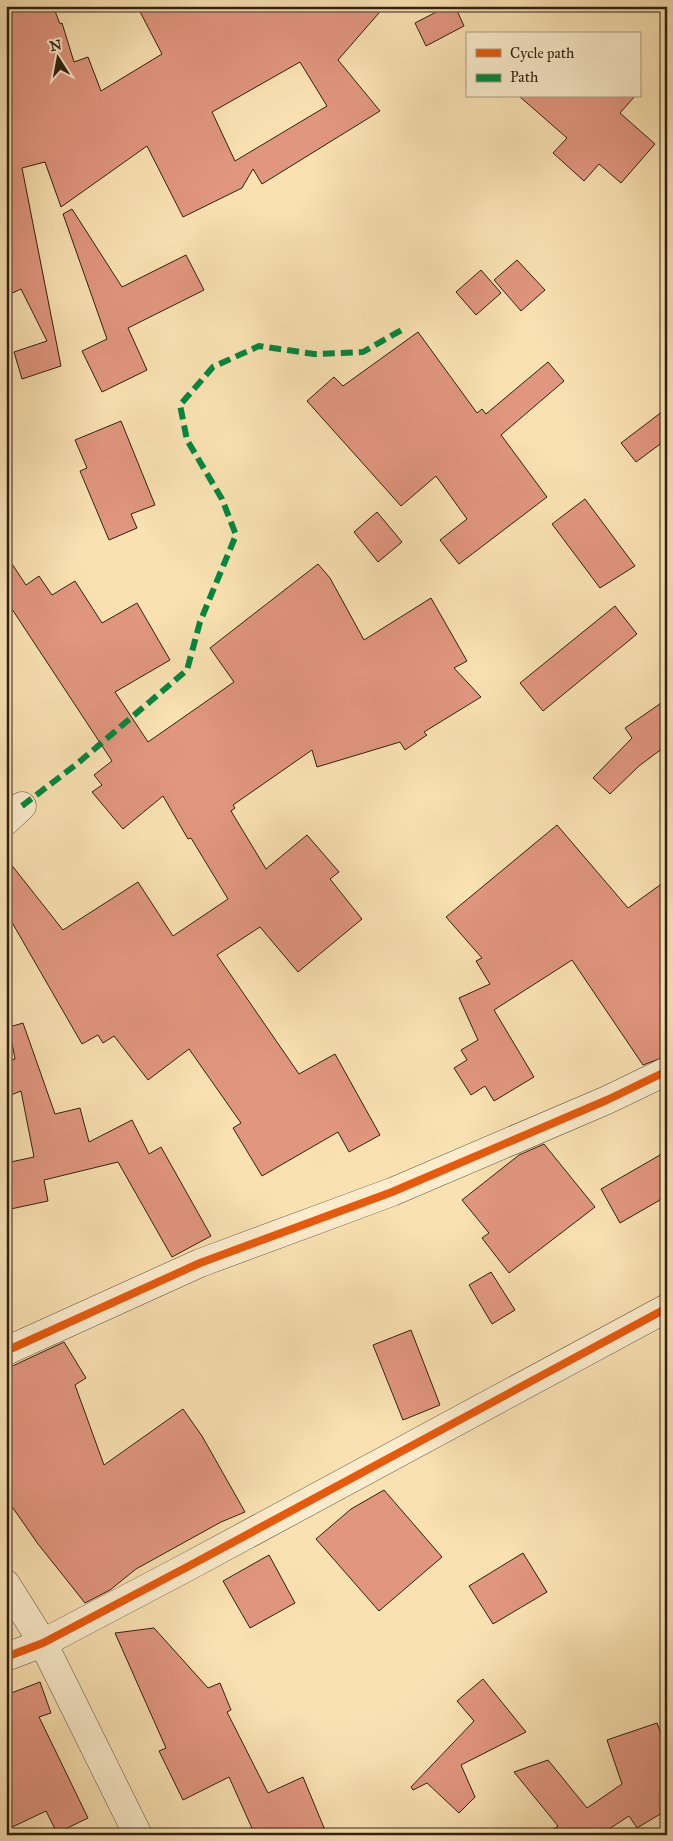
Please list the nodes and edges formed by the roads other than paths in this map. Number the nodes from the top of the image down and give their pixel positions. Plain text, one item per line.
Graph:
1 (667, 1071) edge
2 (667, 1308) edge
3 (6, 1351) edge
4 (6, 1584) edge
5 (43, 1643) junction
6 (6, 1657) edge
7 (138, 1835) edge

1 - 3 street
2 - 5 street
4 - 5 street
5 - 6 street
5 - 7 street

